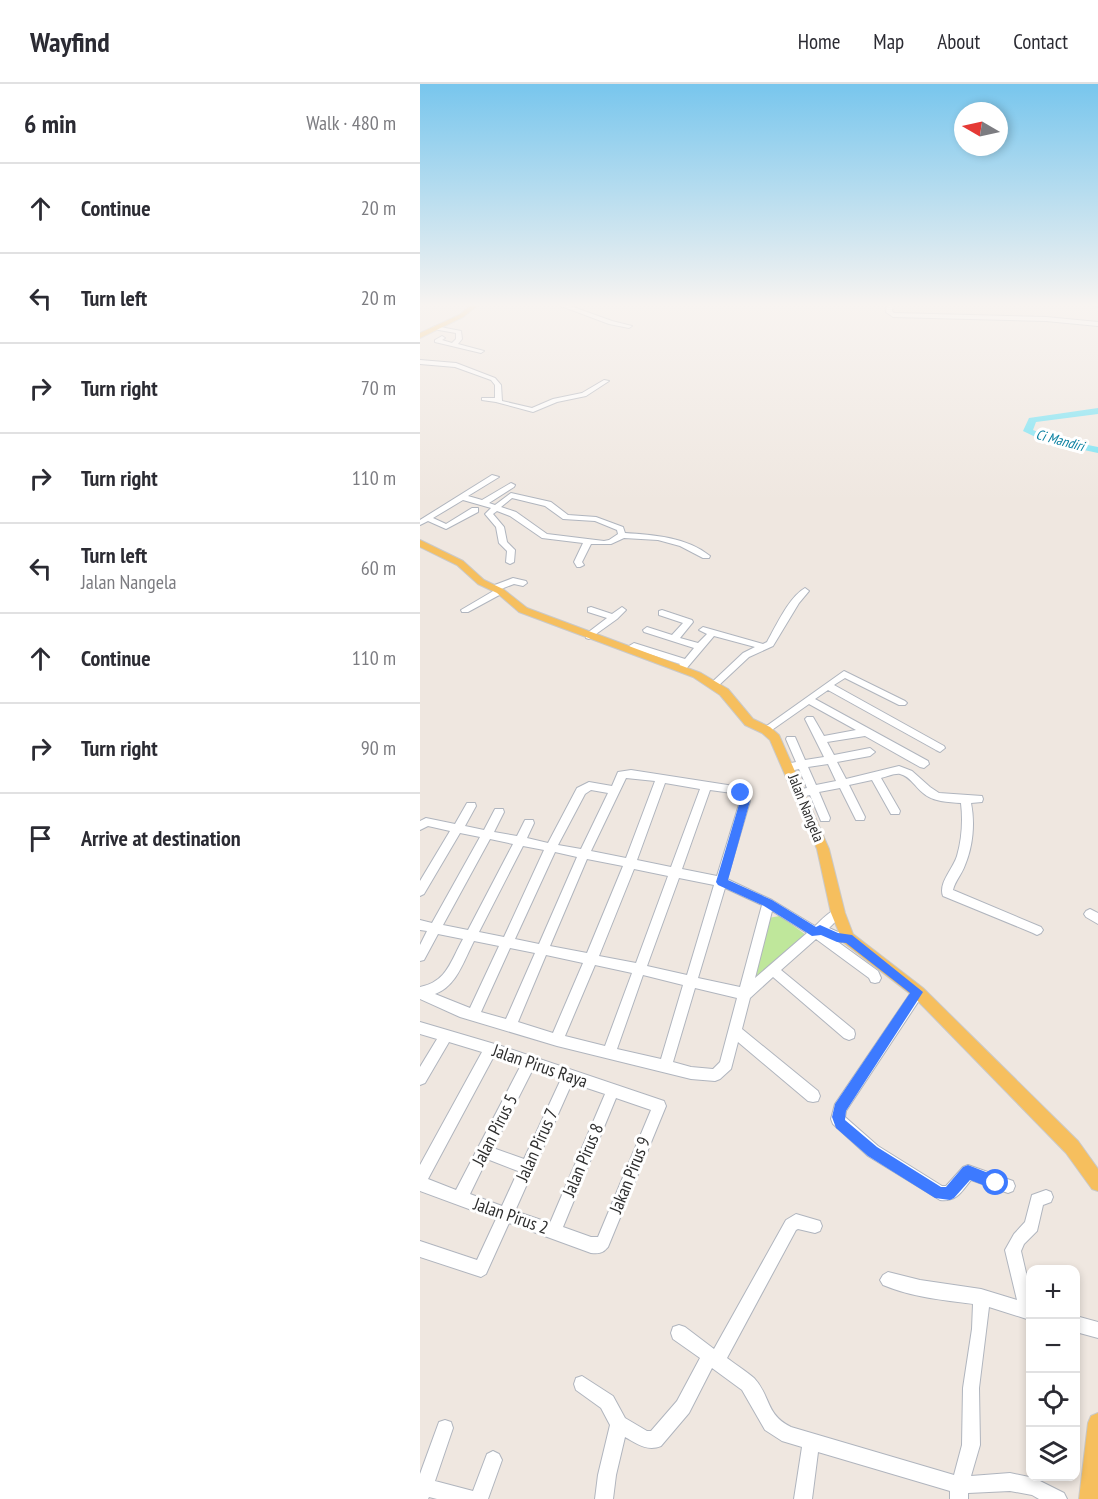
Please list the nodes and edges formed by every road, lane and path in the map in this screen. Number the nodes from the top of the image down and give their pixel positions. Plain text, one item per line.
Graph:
1 (463, 369) edge
2 (606, 381) dead end
3 (484, 399) dead end
4 (498, 400) junction
5 (495, 477) dead end
6 (510, 485) dead end
7 (462, 497) junction
8 (483, 502) junction
9 (496, 508) junction
10 (475, 510) dead end
11 (429, 519) junction
12 (420, 523) edge
13 (622, 535) junction
14 (420, 543) edge
15 (587, 543) junction
16 (706, 556) dead end
17 (510, 561) dead end
18 (580, 565) dead end
19 (523, 583) dead end
20 (497, 590) junction
21 (805, 591) dead end
22 (465, 610) dead end
23 (591, 610) dead end
24 (622, 610) dead end
25 (662, 613) dead end
26 (614, 617) junction
27 (648, 630) dead end
28 (590, 636) junction
29 (675, 639) junction
30 (634, 646) dead end
31 (700, 647) junction
32 (765, 647) junction
33 (684, 665) junction
34 (714, 685) junction
35 (828, 686) junction
36 (809, 700) junction
37 (902, 703) dead end
38 (810, 719) dead end
39 (766, 730) junction
40 (866, 732) junction
41 (791, 739) dead end
42 (821, 740) junction
43 (940, 748) dead end
44 (870, 752) dead end
45 (830, 758) junction
46 (924, 764) dead end
47 (796, 766) junction
48 (873, 775) junction
49 (661, 779) junction
50 (842, 782) junction
51 (706, 787) junction
52 (614, 790) junction
53 (806, 791) junction
54 (965, 798) junction
55 (978, 799) dead end
56 (471, 806) dead end
57 (895, 811) dead end
58 (499, 812) dead end
59 (860, 817) dead end
60 (825, 818) dead end
61 (529, 823) dead end
62 (420, 826) edge
63 (457, 828) junction
64 (487, 834) junction
65 (520, 841) junction
66 (551, 848) junction
67 (584, 854) junction
68 (630, 863) junction
69 (674, 872) junction
70 (722, 882) junction
71 (420, 891) edge
72 (768, 903) junction
73 (838, 913) junction
74 (420, 925) edge
75 (435, 928) junction
76 (1037, 930) dead end
77 (818, 931) junction
78 (469, 936) junction
79 (848, 938) junction
80 (506, 943) junction
81 (543, 950) junction
82 (420, 956) edge
83 (591, 960) junction
84 (639, 969) junction
85 (773, 970) junction
86 (875, 978) dead end
87 (691, 980) junction
88 (420, 992) edge
89 (918, 992) junction
90 (745, 994) junction
91 (473, 1015) junction
92 (510, 1025) junction
93 (420, 1028) edge
94 (735, 1032) junction
95 (849, 1034) dead end
96 (446, 1036) junction
97 (557, 1040) junction
98 (491, 1049) junction
99 (609, 1053) junction
100 (530, 1062) junction
101 (665, 1067) junction
102 (569, 1075) junction
103 (420, 1079) edge
104 (613, 1090) junction
105 (813, 1096) dead end
106 (659, 1106) joint
107 (484, 1151) junction
108 (528, 1167) junction
109 (420, 1182) edge
110 (1098, 1183) edge
111 (1008, 1186) dead end
112 (1046, 1197) dead end
113 (460, 1198) junction
114 (506, 1215) junction
115 (815, 1226) dead end
116 (554, 1230) junction
117 (602, 1244) joint
118 (420, 1249) edge
119 (888, 1280) dead end
120 (981, 1298) junction
121 (1026, 1300) edge
122 (1026, 1310) edge
123 (1080, 1325) edge
124 (1098, 1330) edge
125 (679, 1333) dead end
126 (712, 1359) junction
127 (582, 1384) dead end
128 (1098, 1423) edge
129 (619, 1424) junction
130 (445, 1428) dead end
131 (811, 1442) junction
132 (493, 1460) dead end
133 (959, 1492) edge
134 (422, 1493) edge
135 (472, 1499) edge
136 (478, 1499) edge
137 (604, 1499) edge
138 (803, 1499) edge
139 (1058, 1499) edge
140 (1089, 1499) edge

1 - 4 street
2 - 4 street
3 - 4 street
5 - 7 street
6 - 8 street
7 - 8 street
7 - 11 street
8 - 9 street
9 - 13 street
9 - 15 street
9 - 17 street
10 - 11 street
11 - 12 street
13 - 15 street
13 - 16 street
14 - 20 main road, Jalan Nangela
15 - 18 street
19 - 20 street
20 - 22 street
20 - 28 main road, Jalan Nangela
21 - 32 street
23 - 26 street
24 - 26 street
25 - 29 street
26 - 28 street
27 - 29 street
28 - 33 main road, Jalan Nangela
29 - 31 street
30 - 33 street
31 - 32 street
31 - 33 street
32 - 34 street
33 - 34 main road, Jalan Nangela
34 - 39 main road, Jalan Nangela
35 - 36 street
35 - 37 street
35 - 43 street
36 - 39 street
36 - 40 street
38 - 42 street
39 - 47 main road, Jalan Nangela
40 - 42 street
40 - 46 street
41 - 47 street
42 - 45 street
44 - 45 street
45 - 47 street
45 - 50 street
47 - 53 main road, Jalan Nangela
48 - 50 street
48 - 54 street
48 - 57 street
49 - 51 street
49 - 52 street
49 - 68 street
50 - 53 street
50 - 59 street
51 - 69 street
51 - 70 street
52 - 66 street
52 - 67 street
53 - 60 street
53 - 73 main road, Jalan Nangela
54 - 55 street
54 - 76 street
56 - 63 street
58 - 64 street
61 - 65 street
62 - 63 street
63 - 64 street
63 - 71 street
64 - 65 street
64 - 75 street
65 - 66 street
65 - 78 street
66 - 67 street
66 - 80 street
67 - 68 street
67 - 81 street
68 - 69 street
68 - 83 street
69 - 70 street
69 - 84 street
70 - 72 street
70 - 87 street
72 - 77 street
72 - 90 street
73 - 77 street
73 - 79 main road, Jalan Nangela
74 - 75 street
75 - 78 street
75 - 82 street
77 - 79 street
77 - 85 street
77 - 86 street
78 - 80 street
78 - 88 street
79 - 89 main road
80 - 81 street
80 - 91 street
81 - 83 street
81 - 92 street
83 - 84 street
83 - 97 street
84 - 87 street
84 - 99 street
85 - 90 street
85 - 95 street
87 - 90 street
87 - 101 street
88 - 91 street
89 - 110 main road
89 - 111 street
90 - 94 street
91 - 92 street
92 - 97 street
93 - 96 street, Jalan Pirus Raya
94 - 101 street
94 - 105 street
96 - 98 street, Jalan Pirus Raya
96 - 103 street
97 - 99 street
98 - 100 street, Jalan Pirus Raya
98 - 109 street
99 - 101 street
100 - 102 street, Jalan Pirus Raya
100 - 107 street, Jalan Pirus 5
102 - 104 street, Jalan Pirus Raya
102 - 108 street, Jalan Pirus 7
104 - 106 street, Jalan Pirus Raya
104 - 116 street, Jalan Pirus 8
106 - 117 street, Jakan Pirus 9
107 - 108 street
107 - 113 street, Jalan Pirus 5
108 - 114 street, Jalan Pirus 7
109 - 113 street, Jalan Pirus 2
112 - 121 street
113 - 114 street, Jalan Pirus 2
114 - 116 street, Jalan Pirus 2
114 - 118 street, Jalan Pirus 7
115 - 126 street
116 - 117 street, Jalan Pirus 2
119 - 120 street
120 - 122 street
120 - 133 street
123 - 124 street
125 - 126 street
126 - 129 street
126 - 131 street
127 - 129 street
128 - 140 main road
129 - 137 street
130 - 134 street
131 - 133 street
131 - 138 street
132 - 136 street
133 - 139 street
134 - 135 street

